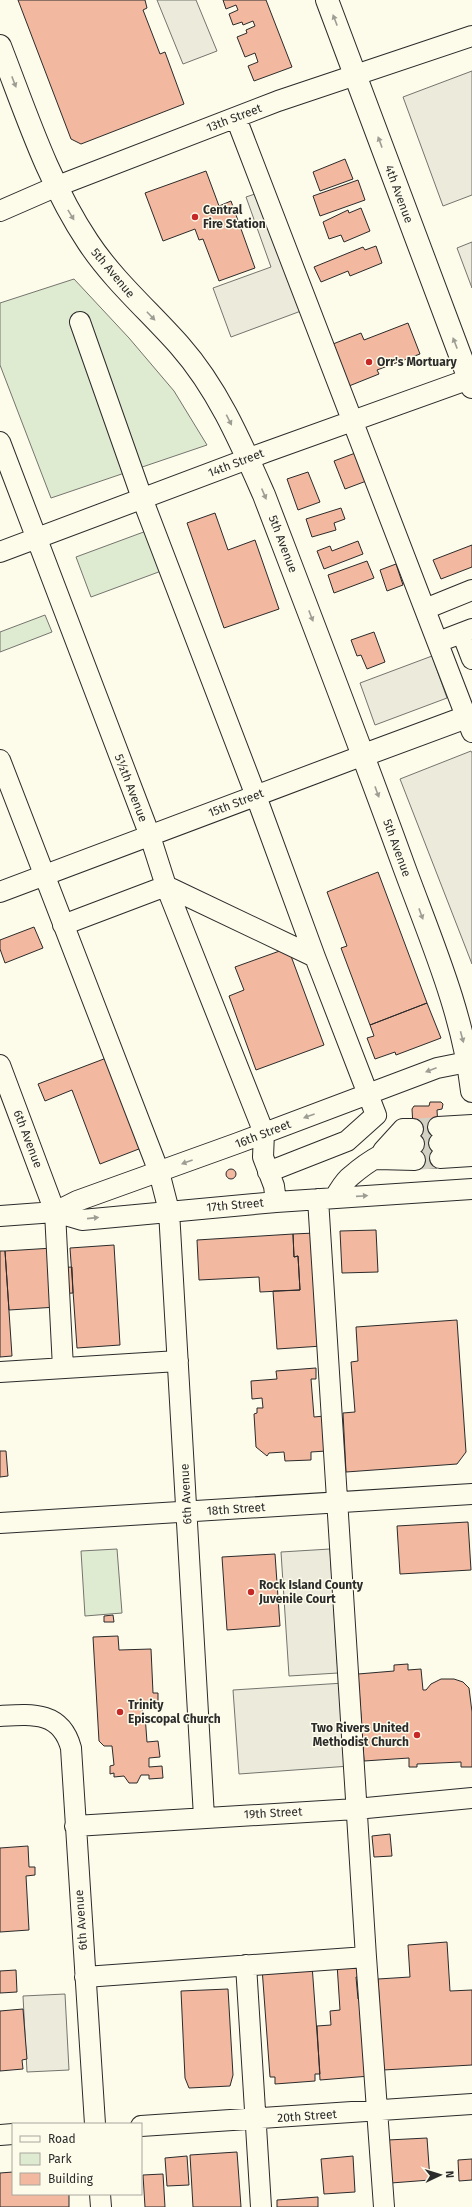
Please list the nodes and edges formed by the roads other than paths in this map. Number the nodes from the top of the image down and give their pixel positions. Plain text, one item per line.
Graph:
1 (327, 0) edge
2 (472, 36) edge
3 (0, 46) edge
4 (355, 76) junction
5 (236, 118) junction
6 (55, 187) junction
7 (0, 211) edge
8 (80, 322) dead end
9 (471, 381) edge
10 (352, 422) junction
11 (0, 442) edge
12 (248, 459) junction
13 (142, 498) junction
14 (35, 538) junction
15 (0, 552) edge
16 (472, 590) edge
17 (425, 609) junction
18 (467, 631) edge
19 (438, 642) junction
20 (472, 659) edge
21 (470, 721) edge
22 (364, 755) junction
23 (0, 760) edge
24 (256, 796) junction
25 (150, 836) junction
26 (45, 876) junction
27 (166, 886) junction
28 (0, 892) edge
29 (63, 925) junction
30 (315, 957) junction
31 (470, 1061) edge
32 (0, 1065) edge
33 (472, 1091) edge
34 (367, 1095) junction
35 (472, 1126) edge
36 (264, 1133) junction
37 (472, 1142) edge
38 (439, 1143) junction
39 (472, 1156) edge
40 (375, 1159) junction
41 (158, 1172) junction
42 (268, 1172) junction
43 (472, 1189) edge
44 (326, 1198) junction
45 (276, 1202) junction
46 (169, 1210) junction
47 (55, 1212) junction
48 (0, 1216) edge
49 (178, 1362) junction
50 (63, 1368) junction
51 (0, 1372) edge
52 (472, 1494) edge
53 (339, 1502) junction
54 (187, 1512) junction
55 (0, 1523) edge
56 (0, 1716) edge
57 (472, 1798) edge
58 (356, 1809) junction
59 (204, 1817) junction
60 (75, 1826) junction
61 (366, 1957) junction
62 (246, 1965) junction
63 (85, 1977) junction
64 (472, 2104) edge
65 (378, 2111) junction
66 (256, 2119) junction
67 (95, 2123) edge
68 (142, 2126) edge
69 (12, 2134) edge
70 (0, 2135) edge
71 (100, 2195) edge
72 (101, 2207) edge
73 (261, 2207) edge
74 (384, 2207) edge

4 -> 1 main road, 4th Avenue
2 - 4 street, 13th Street
3 -> 6 main road, 5th Avenue
4 - 5 street, 13th Street
9 -> 4 main road, 4th Avenue
5 - 6 street, 13th Street
5 - 10 street
6 - 7 street, 13th Street
6 -> 12 main road, 5th Avenue
8 - 13 street
9 - 10 street, 14th Street
10 - 12 street, 14th Street
10 - 17 street
11 - 14 street, 5½th Avenue
12 - 13 street, 14th Street
12 -> 22 main road, 5th Avenue
13 - 14 street, 14th Street
13 - 24 street
14 - 15 street, 14th Street
14 - 25 street, 5½th Avenue
16 - 17 street
17 - 19 street
18 - 19 street
18 - 20 street
19 - 21 street
21 - 22 main road, 15th Street
22 - 24 street, 15th Street
22 -> 31 main road, 5th Avenue
23 - 26 street, 6th Avenue
24 - 25 street, 15th Street
24 - 30 street
25 - 26 street, 15th Street
25 - 27 street, 5½th Avenue
26 - 28 street, 15th Street
26 - 29 street, 6th Avenue
27 - 29 street
27 - 30 street
27 - 36 street, 5½th Avenue
29 - 41 street, 6th Avenue
30 - 34 street
31 - 33 main road, 5th Avenue
31 -> 34 street, 16th Street
32 - 47 street, 6th Avenue
34 -> 36 street, 16th Street
34 - 42 street
35 - 38 street
36 -> 41 street, 16th Street
36 - 42 street
37 - 38 street
38 - 39 street
40 - 40 street
40 - 44 street
41 - 46 street, 6th Avenue
41 - 47 street, 16th Street
42 - 45 street
44 -> 43 street, 17th Street
44 - 45 street, 17th Street
44 - 53 street
45 - 46 street, 17th Street
47 -> 46 street, 17th Street
46 - 49 street, 6th Avenue
47 - 48 street, 17th Street
47 - 50 street, 6th Avenue
49 - 50 street
49 - 54 street, 6th Avenue
50 - 51 street
52 - 53 street, 18th Street
53 - 54 street, 18th Street
53 - 58 street
54 - 55 street, 18th Street
54 - 59 street, 6th Avenue
56 - 60 street, 6th Avenue
57 - 58 street, 19th Street
58 - 59 street, 19th Street
58 - 61 street
59 - 60 street, 19th Street
60 - 63 street, 6th Avenue
61 - 62 street
61 - 65 street
62 - 63 street
62 - 66 street
63 - 67 street, 6th Avenue
64 - 65 street, 20th Street
65 - 66 street, 20th Street
65 - 74 street
66 - 68 street, 20th Street
66 - 73 street
69 - 70 street
71 - 72 street

